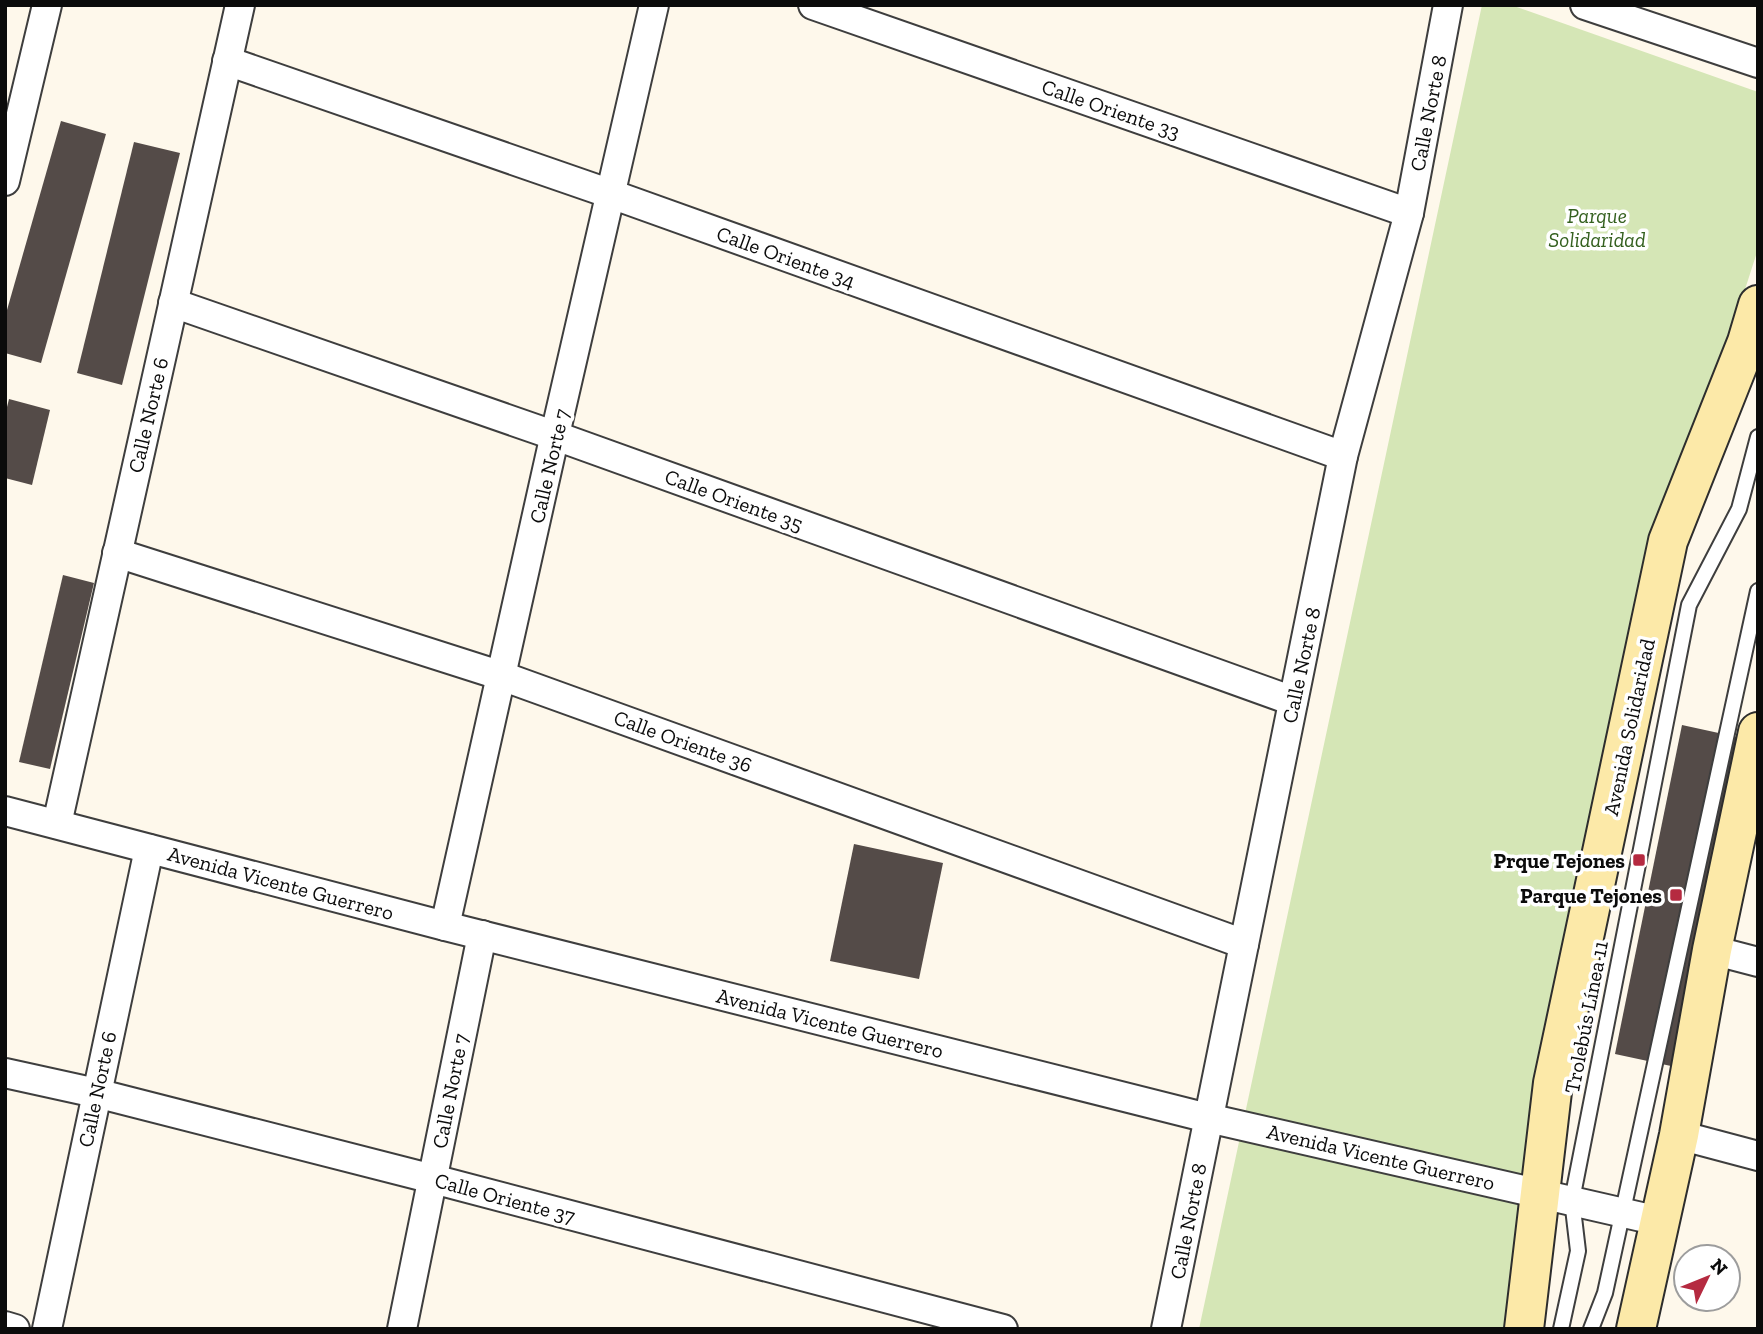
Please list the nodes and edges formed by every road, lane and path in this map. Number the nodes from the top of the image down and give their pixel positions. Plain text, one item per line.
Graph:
1 (47, 5) edge
2 (240, 5) edge
3 (654, 5) edge
4 (813, 5) edge
5 (1448, 5) edge
6 (1585, 5) edge
7 (227, 61) junction
8 (1758, 63) edge
9 (5, 181) edge
10 (611, 194) junction
11 (1409, 213) junction
12 (173, 303) junction
13 (1758, 305) edge
14 (556, 436) junction
15 (1758, 437) edge
16 (1343, 456) junction
17 (117, 553) junction
18 (1758, 591) edge
19 (499, 675) junction
20 (1293, 701) junction
21 (1757, 741) edge
22 (5, 811) edge
23 (57, 824) junction
24 (149, 849) junction
25 (445, 926) junction
26 (482, 936) junction
27 (1244, 944) junction
28 (1712, 950) junction
29 (1758, 961) edge
30 (5, 1073) edge
31 (96, 1093) junction
32 (1209, 1118) junction
33 (1679, 1135) junction
34 (1758, 1156) edge
35 (433, 1179) junction
36 (1556, 1196) junction
37 (1621, 1212) junction
38 (1659, 1221) junction
39 (5, 1326) edge
40 (15, 1329) edge
41 (47, 1329) edge
42 (402, 1329) edge
43 (1003, 1329) edge
44 (1166, 1329) edge
45 (1524, 1329) edge
46 (1561, 1329) edge
47 (1591, 1329) edge
48 (1636, 1329) edge

1 - 9 street
2 - 7 street, Calle Norte 6
3 - 10 street, Calle Norte 7
4 - 11 street, Calle Oriente 33
5 - 11 street, Calle Norte 8
6 - 8 street
7 - 10 street, Calle Oriente 34
7 - 12 street, Calle Norte 6
10 - 14 street, Calle Norte 7
10 - 16 street, Calle Oriente 34
11 - 16 street, Calle Norte 8
12 - 14 street, Calle Oriente 35
12 - 17 street, Calle Norte 6
13 - 36 street, Avenida Solidaridad
14 - 19 street, Calle Norte 7
14 - 20 street, Calle Oriente 35
15 - 36 lane, Trolebús Línea 11
16 - 20 street, Calle Norte 8
17 - 19 street, Calle Oriente 36
17 - 23 street, Calle Norte 6
18 - 37 lane
19 - 25 street, Calle Norte 7
19 - 27 street, Calle Oriente 36
20 - 27 street, Calle Norte 8
21 - 28 street
22 - 23 street, Avenida Vicente Guerrero
23 - 24 street, Avenida Vicente Guerrero
24 - 25 street, Avenida Vicente Guerrero
24 - 31 street, Calle Norte 6
25 - 26 street, Avenida Vicente Guerrero
26 - 32 street, Avenida Vicente Guerrero
26 - 35 street, Calle Norte 7
27 - 32 street, Calle Norte 8
28 - 29 street
28 - 33 street
30 - 31 street, Calle Oriente 37
31 - 35 street, Calle Oriente 37
31 - 41 street, Calle Norte 6
32 - 36 street, Avenida Vicente Guerrero
32 - 44 street, Calle Norte 8
33 - 34 street
33 - 38 street
35 - 42 street, Calle Norte 7
35 - 43 street, Calle Oriente 37
36 - 37 street, Avenida Vicente Guerrero
36 - 45 street, Avenida Solidaridad
36 - 46 lane, Trolebús Línea 11
37 - 38 street, Avenida Vicente Guerrero
37 - 47 lane
38 - 48 street
39 - 40 street

